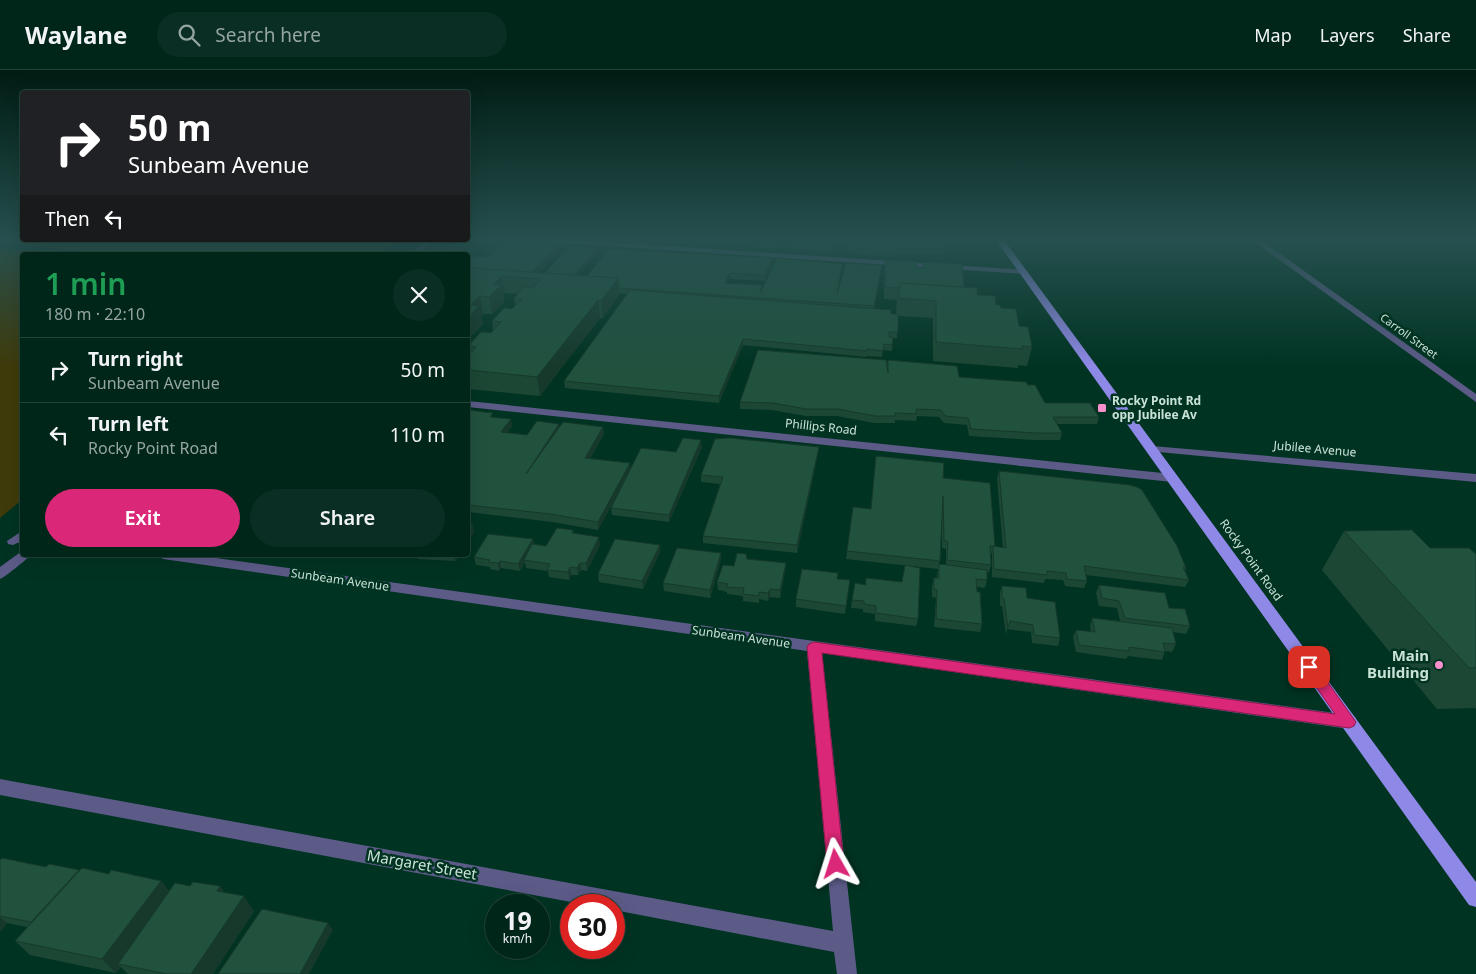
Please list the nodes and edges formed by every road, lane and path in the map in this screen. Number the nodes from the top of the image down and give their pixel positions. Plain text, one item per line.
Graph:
1 (1031, 282) edge
2 (1315, 282) edge
3 (1476, 398) edge
4 (470, 404) edge
5 (1152, 449) junction
6 (1172, 478) junction
7 (1476, 478) edge
8 (21, 557) edge
9 (176, 557) edge
10 (0, 575) edge
11 (814, 647) junction
12 (1349, 722) junction
13 (0, 787) edge
14 (1476, 898) edge
15 (844, 943) junction
16 (847, 974) edge

1 - 5 main road, Rocky Point Road
2 - 3 street, Carroll Street
4 - 6 street, Phillips Road
5 - 6 main road, Rocky Point Road
5 - 7 street, Jubilee Avenue
6 - 12 main road, Rocky Point Road
8 - 10 street
9 - 11 street, Sunbeam Avenue
11 - 12 street, Sunbeam Avenue
11 - 15 street
12 - 14 main road, Rocky Point Road
13 - 15 street, Margaret Street
15 - 16 street

